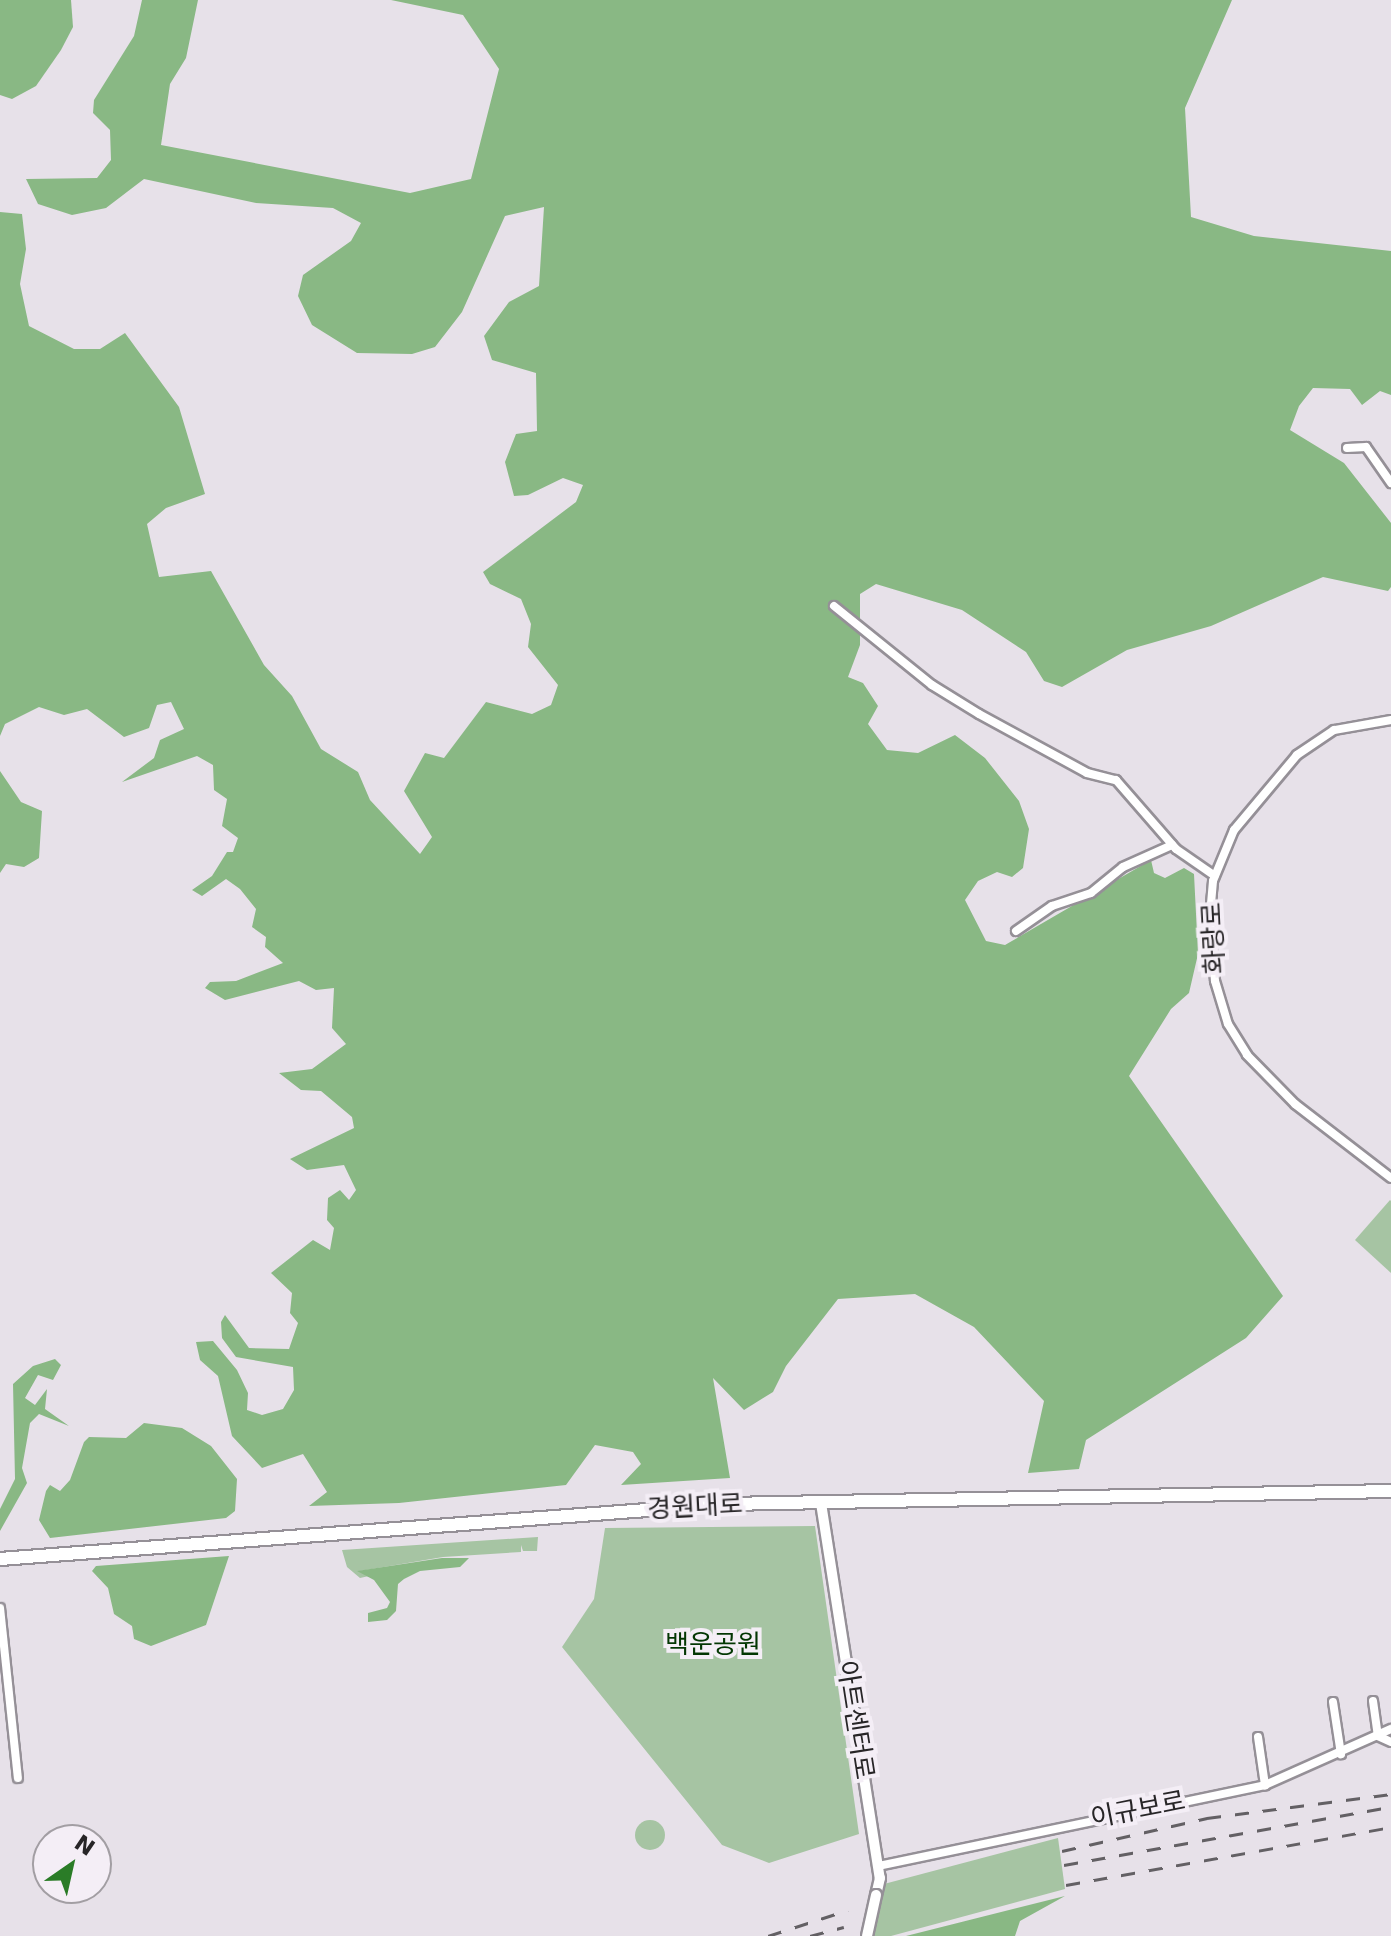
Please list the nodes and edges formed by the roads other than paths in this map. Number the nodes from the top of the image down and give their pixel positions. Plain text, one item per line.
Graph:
1 (1347, 448) dead end
2 (1391, 483) edge
3 (834, 606) dead end
4 (1391, 720) edge
5 (1172, 845) junction
6 (1215, 876) junction
7 (1016, 931) dead end
8 (1391, 1178) edge
9 (1391, 1491) edge
10 (821, 1503) junction
11 (0, 1559) edge
12 (0, 1610) edge
13 (1373, 1701) dead end
14 (1333, 1702) dead end
15 (1391, 1729) edge
16 (1378, 1736) junction
17 (1258, 1737) dead end
18 (1391, 1742) edge
19 (1341, 1754) junction
20 (18, 1778) dead end
21 (1265, 1785) junction
22 (878, 1866) junction
23 (867, 1936) edge

1 - 2 street
3 - 5 street
4 - 6 street, 화랑로
5 - 6 street
5 - 7 street
6 - 8 street, 화랑로
9 - 10 main road, 경원대로
10 - 11 main road, 경원대로
10 - 22 street, 아트센터로
12 - 20 street
13 - 16 street
14 - 19 street
15 - 16 street, 이규보로
16 - 18 street
16 - 19 street, 이규보로
17 - 21 street
19 - 21 street, 이규보로
21 - 22 street, 이규보로
22 - 23 street, 아트센터로, bridge

